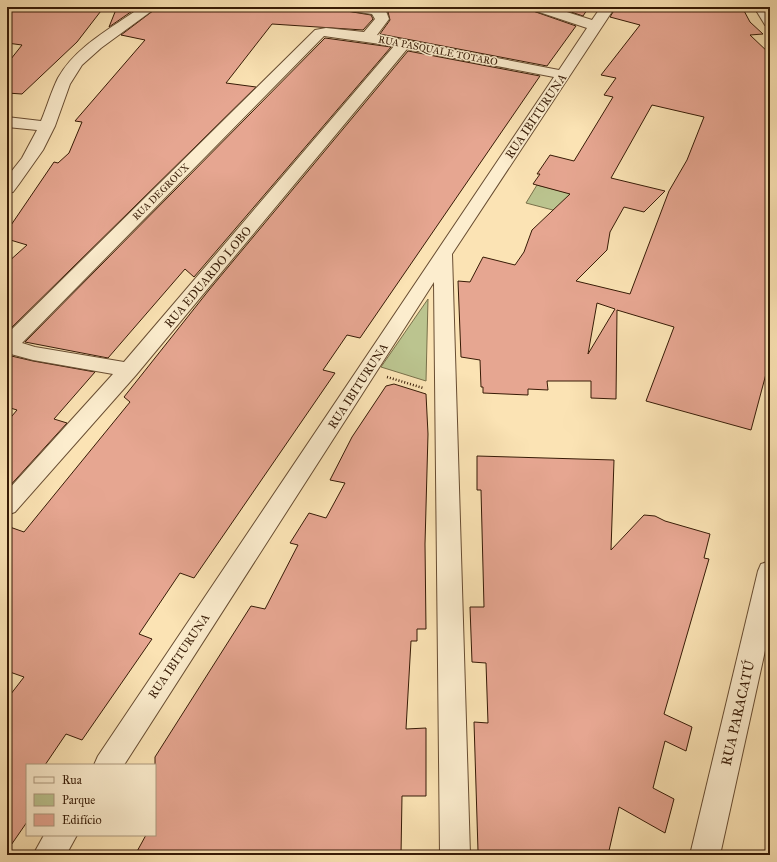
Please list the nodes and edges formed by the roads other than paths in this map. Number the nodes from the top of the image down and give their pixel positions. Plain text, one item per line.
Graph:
1 (150, 7) edge
2 (350, 7) edge
3 (538, 7) edge
4 (608, 7) edge
5 (760, 7) edge
6 (770, 22) edge
7 (596, 26) junction
8 (368, 37) junction
9 (314, 38) joint
10 (404, 44) junction
11 (564, 75) junction
12 (7, 122) edge
13 (47, 126) junction
14 (7, 188) edge
15 (443, 254) junction
16 (7, 346) edge
17 (129, 370) junction
18 (7, 506) edge
19 (770, 571) edge
20 (109, 764) edge
21 (61, 836) edge
22 (48, 855) edge
23 (455, 855) edge
24 (706, 855) edge

1 - 13 street
2 - 8 street
3 - 7 street
4 - 7 street, RUA IBITURUNA
5 - 6 street
7 - 11 street, RUA IBITURUNA
8 - 9 street, RUA PASQUALE TOTARO
8 - 10 street, RUA PASQUALE TOTARO
9 - 16 street, RUA DEGROUX
10 - 11 street, RUA PASQUALE TOTARO
10 - 17 street, RUA EDUARDO LOBO
11 - 15 street, RUA IBITURUNA
12 - 13 street
13 - 14 street
15 - 20 street, RUA IBITURUNA
15 - 23 street
16 - 17 street
17 - 18 street, RUA EDUARDO LOBO
19 - 24 street, RUA PARACATÚ
21 - 22 street

